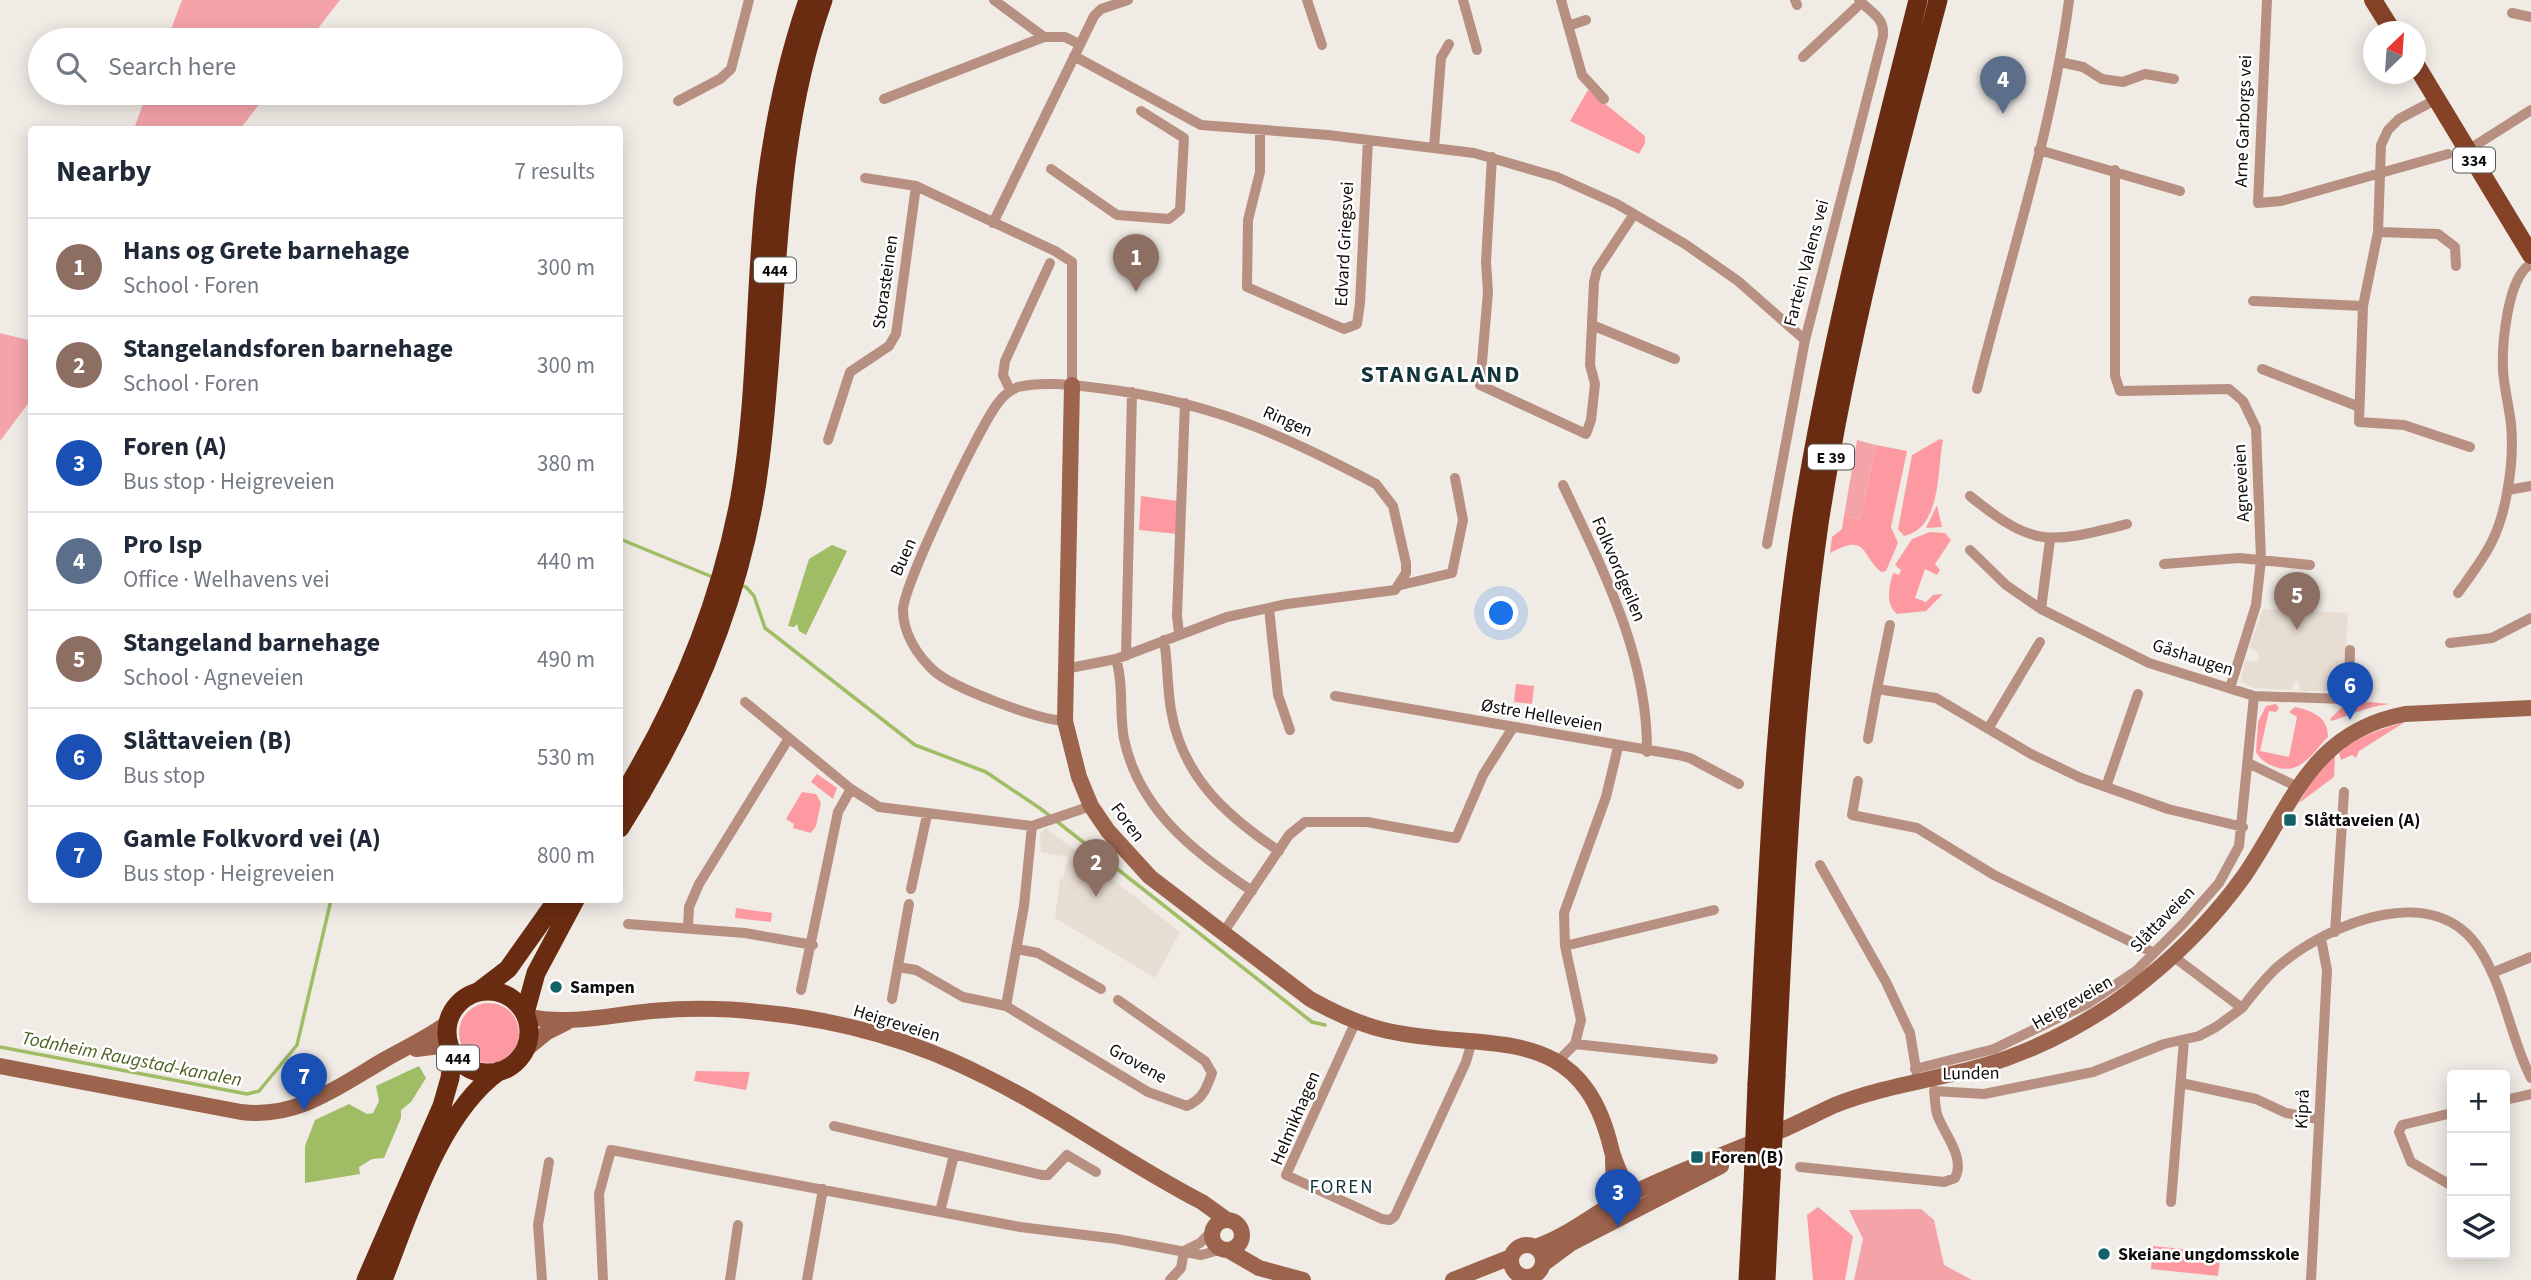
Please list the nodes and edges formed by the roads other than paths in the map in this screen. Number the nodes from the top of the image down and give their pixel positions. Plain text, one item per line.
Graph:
1 (749, 0) edge
2 (808, 0) edge
3 (823, 0) edge
4 (994, 0) edge
5 (1128, 0) edge
6 (1307, 0) edge
7 (1463, 0) edge
8 (1561, 0) edge
9 (1918, 0) edge
10 (1938, 0) edge
11 (2069, 0) edge
12 (2267, 0) edge
13 (2373, 0) edge
14 (2384, 0) edge
15 (1860, 1) edge
16 (2512, 13) dead end
17 (2531, 17) edge
18 (1586, 20) dead end
19 (2386, 21) edge
20 (2394, 21) edge
21 (1568, 26) junction
22 (1044, 37) junction
23 (1079, 44) junction
24 (1449, 44) dead end
25 (1322, 45) dead end
26 (1477, 50) dead end
27 (1074, 56) junction
28 (1803, 57) dead end
29 (2060, 62) junction
30 (2174, 79) dead end
31 (2426, 81) edge
32 (884, 99) dead end
33 (1604, 99) dead end
34 (2437, 99) junction
35 (678, 101) dead end
36 (2531, 110) edge
37 (1141, 111) dead end
38 (1260, 130) junction
39 (1368, 140) junction
40 (1434, 148) junction
41 (2468, 149) junction
42 (2039, 150) junction
43 (2448, 154) dead end
44 (1492, 157) junction
45 (1051, 169) dead end
46 (2115, 170) junction
47 (2379, 174) junction
48 (865, 178) dead end
49 (916, 186) junction
50 (2180, 191) dead end
51 (1634, 214) junction
52 (993, 223) junction
53 (2378, 232) junction
54 (2531, 255) edge
55 (1050, 263) dead end
56 (2531, 264) edge
57 (2456, 266) dead end
58 (2253, 301) dead end
59 (2362, 306) junction
60 (1592, 325) junction
61 (1805, 340) junction
62 (1675, 359) dead end
63 (2262, 369) dead end
64 (1072, 385) junction
65 (1978, 389) dead end
66 (1010, 390) junction
67 (1132, 392) junction
68 (1185, 403) junction
69 (2357, 406) junction
70 (828, 440) dead end
71 (2470, 447) dead end
72 (1455, 478) dead end
73 (1563, 485) dead end
74 (2531, 486) edge
75 (2508, 490) junction
76 (1970, 496) dead end
77 (2127, 524) dead end
78 (2050, 540) junction
79 (738, 542) junction
80 (1767, 544) dead end
81 (1970, 550) dead end
82 (2261, 560) junction
83 (2164, 564) dead end
84 (2310, 565) dead end
85 (1401, 585) junction
86 (2458, 593) dead end
87 (1269, 608) junction
88 (2041, 609) junction
89 (716, 617) junction
90 (2531, 618) edge
91 (1890, 625) dead end
92 (1179, 633) junction
93 (1164, 640) junction
94 (2040, 642) dead end
95 (2450, 643) dead end
96 (2350, 650) dead end
97 (1121, 657) junction
98 (1065, 669) junction
99 (2230, 688) junction
100 (1877, 689) junction
101 (2138, 694) dead end
102 (1335, 696) dead end
103 (2255, 696) junction
104 (745, 702) dead end
105 (2531, 708) edge
106 (1065, 721) junction
107 (1512, 729) junction
108 (1988, 729) junction
109 (1290, 730) dead end
110 (789, 738) junction
111 (1868, 739) dead end
112 (1618, 747) junction
113 (1647, 752) junction
114 (2248, 763) junction
115 (1857, 781) dead end
116 (1739, 784) dead end
117 (2106, 787) junction
118 (2298, 787) junction
119 (851, 789) junction
120 (2344, 792) dead end
121 (623, 795) edge
122 (1091, 806) junction
123 (927, 815) junction
124 (623, 823) edge
125 (1032, 826) junction
126 (2243, 827) junction
127 (1279, 851) junction
128 (1821, 866) dead end
129 (911, 888) dead end
130 (1252, 891) junction
131 (555, 903) edge
132 (574, 903) edge
133 (909, 904) dead end
134 (1714, 910) dead end
135 (628, 925) dead end
136 (688, 927) junction
137 (2335, 932) junction
138 (1223, 933) junction
139 (2321, 939) junction
140 (813, 945) junction
141 (1565, 946) junction
142 (1017, 949) junction
143 (2154, 953) junction
144 (2174, 957) junction
145 (2531, 957) edge
146 (898, 967) junction
147 (2492, 973) junction
148 (1101, 989) dead end
149 (801, 990) dead end
150 (478, 992) junction
151 (892, 999) dead end
152 (1118, 1000) dead end
153 (1146, 1001) dead end
154 (1006, 1006) junction
155 (2242, 1008) junction
156 (1140, 1013) junction
157 (525, 1014) junction
158 (568, 1021) junction
159 (1356, 1021) junction
160 (449, 1022) junction
161 (2184, 1040) junction
162 (1472, 1041) junction
163 (1575, 1044) junction
164 (525, 1050) junction
165 (403, 1051) junction
166 (452, 1051) junction
167 (1713, 1059) dead end
168 (1558, 1061) junction
169 (0, 1066) edge
170 (499, 1071) junction
171 (1917, 1075) junction
172 (2531, 1079) edge
173 (2181, 1083) junction
174 (2531, 1094) edge
175 (2510, 1099) edge
176 (2447, 1114) edge
177 (2318, 1119) junction
178 (834, 1126) dead end
179 (954, 1155) junction
180 (549, 1162) dead end
181 (1800, 1167) dead end
182 (1096, 1172) dead end
183 (1762, 1182) junction
184 (2447, 1183) edge
185 (823, 1189) junction
186 (1182, 1191) junction
187 (2171, 1202) dead end
188 (1624, 1203) junction
189 (940, 1212) junction
190 (1227, 1220) junction
191 (738, 1225) dead end
192 (1212, 1230) junction
193 (1242, 1236) junction
194 (1535, 1247) junction
195 (1226, 1250) junction
196 (1184, 1251) junction
197 (1511, 1256) junction
198 (1273, 1270) junction
199 (1531, 1275) edge
200 (366, 1280) edge
201 (383, 1280) edge
202 (542, 1280) edge
203 (603, 1280) edge
204 (730, 1280) edge
205 (807, 1280) edge
206 (1170, 1280) edge
207 (1303, 1280) edge
208 (1453, 1280) edge
209 (1469, 1280) edge
210 (1748, 1280) edge
211 (1766, 1280) edge
212 (2311, 1280) edge

1 - 35 street
2 - 79 highway, 444
3 - 79 highway, 444
4 - 22 street
5 - 23 street
6 - 25 street
7 - 26 street
8 - 21 street
9 - 183 highway, E 39, bridge
10 - 183 highway, E 39, bridge
11 - 29 street
12 - 47 street, Arne Garborgs vei
13 - 19 main road
14 - 20 main road
15 - 28 street, Fartein Valens vei
15 - 61 street, Fartein Valens vei
16 - 17 street
18 - 21 street
21 - 33 street
22 - 23 street
22 - 32 street
23 - 27 street
24 - 40 street
27 - 38 street
27 - 52 street
29 - 30 street
29 - 42 street
31 - 34 main road, 334
34 - 41 main road, 334
34 - 47 street
36 - 41 street
37 - 45 street
38 - 39 street
38 - 39 street, Edvard Griegsvei
39 - 40 street
40 - 44 street
41 - 54 main road, 334
42 - 46 street
42 - 65 street
43 - 47 street
44 - 51 street
44 - 60 street
46 - 50 street
46 - 82 street, Agneveien
47 - 53 street
48 - 49 street
49 - 52 street
49 - 70 street, Storasteinen
51 - 60 street
51 - 61 street
52 - 64 street, Foren
53 - 57 street
53 - 59 street
55 - 66 street
56 - 75 street
58 - 59 street
59 - 69 street
60 - 62 street
61 - 80 street, Fartein Valens vei
63 - 69 street
64 - 66 street
64 - 67 street, Ringen
64 - 98 main road, Foren
66 - 106 street, Buen
67 - 68 street, Ringen
67 - 97 street, Foren
68 - 85 street, Ringen
68 - 92 street
69 - 71 street
72 - 85 street
73 - 113 street, Folkvordgeilen
74 - 75 street
75 - 86 street
76 - 78 street
77 - 78 street
78 - 88 street
79 - 89 highway, 444
81 - 88 street, Gåshaugen
82 - 83 street
82 - 84 street
82 - 99 street, Agneveien
85 - 87 street
87 - 92 street
87 - 109 street
88 - 99 street, Gåshaugen
89 - 121 highway, 444
89 - 124 highway, 444
90 - 95 street
91 - 100 street
92 - 93 street
93 - 97 street
93 - 127 street
94 - 108 street
96 - 103 street, Gåshaugen
97 - 98 street
97 - 130 street, Foren
98 - 106 main road, Foren
99 - 103 street, Gåshaugen
100 - 108 street
100 - 111 street
101 - 117 street
102 - 107 street, Østre Helleveien
103 - 114 street, Slåttaveien
104 - 110 street
105 - 118 main road, Heigreveien
106 - 122 main road, Foren
107 - 112 street, Østre Helleveien
107 - 127 street
108 - 117 street
110 - 119 street
110 - 136 street
112 - 113 street, Østre Helleveien
112 - 141 street
113 - 116 street, Østre Helleveien
114 - 118 street
114 - 126 street, Slåttaveien
115 - 143 street
117 - 126 street
118 - 144 main road, Heigreveien
119 - 123 street
119 - 140 street
120 - 137 street
122 - 125 street
122 - 138 main road, Foren
123 - 125 street
123 - 129 street
125 - 142 street
126 - 143 street, Slåttaveien
127 - 130 street
128 - 171 street
130 - 138 street
131 - 150 highway, 444
132 - 157 highway
133 - 146 street
134 - 141 street
135 - 136 street
136 - 140 street
137 - 139 street, Lunden
137 - 147 street, Lunden
138 - 159 main road, Foren
139 - 155 street, Lunden
139 - 177 street, Kiprå
140 - 149 street
141 - 163 street
142 - 148 street
142 - 154 street
143 - 171 street, Slåttaveien
144 - 155 street
144 - 171 main road, Heigreveien
145 - 147 street
146 - 151 street
146 - 154 street, Grovene
147 - 172 street, Lunden
150 - 157 highway
150 - 160 highway, 444
152 - 156 street, Grovene
153 - 156 street
154 - 156 street, Grovene
155 - 161 street, Lunden
157 - 158 main road, Heigreveien
157 - 164 highway
158 - 164 main road, Heigreveien
158 - 186 main road, Heigreveien
159 - 162 main road, Foren
159 - 162 street, Helmikhagen
160 - 165 main road
160 - 166 highway, 444
161 - 173 street
161 - 181 street, Lunden
162 - 168 main road, Foren
163 - 167 street
163 - 168 street
164 - 170 highway, 444
165 - 166 main road
165 - 169 main road
166 - 170 highway, 444
166 - 200 highway, 444
168 - 188 main road, Foren
170 - 201 highway, 444
171 - 188 main road, Heigreveien
173 - 177 street
173 - 187 street
174 - 175 street
176 - 184 street
177 - 212 street, Kiprå
178 - 179 street
179 - 182 street
179 - 189 street
180 - 202 street
183 - 210 highway, E 39
183 - 211 highway, E 39
185 - 189 street
185 - 203 street
185 - 205 street
186 - 190 main road, Heigreveien
186 - 192 main road, Heigreveien
188 - 194 main road, Heigreveien
188 - 199 main road, Heigreveien
189 - 196 street
190 - 192 main road
190 - 193 main road, Heigreveien
191 - 204 street
192 - 195 main road, Heigreveien
192 - 196 street
193 - 195 main road
193 - 198 main road, Heigreveien
194 - 197 main road
194 - 199 main road
195 - 196 street
195 - 198 main road, Heigreveien
196 - 206 street
197 - 199 main road
197 - 208 main road
198 - 207 main road, Heigreveien
199 - 209 main road

